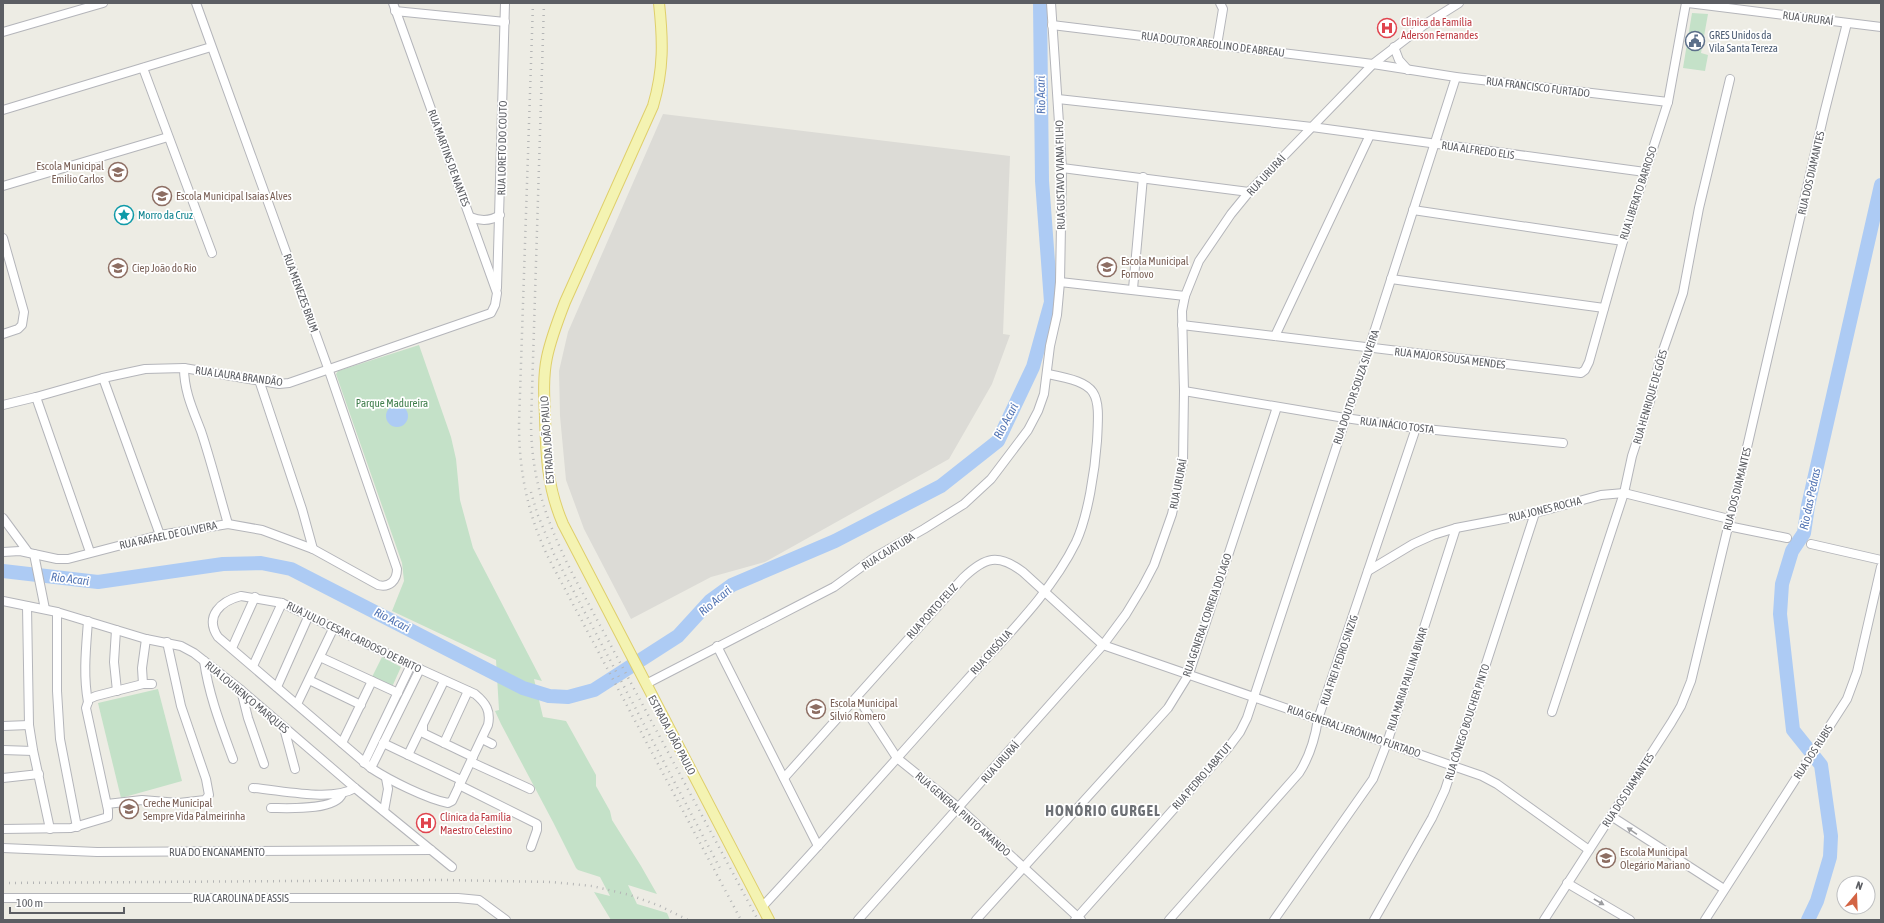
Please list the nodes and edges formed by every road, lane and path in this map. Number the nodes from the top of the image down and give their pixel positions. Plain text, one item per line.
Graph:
1 (103, 3) edge
2 (196, 3) edge
3 (505, 3) edge
4 (659, 3) edge
5 (1051, 3) edge
6 (1220, 3) edge
7 (1459, 3) edge
8 (1687, 3) edge
9 (1764, 3) edge
10 (394, 7) edge
11 (1763, 12) junction
12 (505, 22) junction
13 (1847, 23) junction
14 (1052, 25) junction
15 (1881, 27) edge
16 (3, 32) edge
17 (1217, 45) junction
18 (211, 47) junction
19 (1394, 47) junction
20 (1373, 64) junction
21 (143, 68) junction
22 (1408, 70) junction
23 (1456, 77) junction
24 (1730, 79) dead end
25 (1058, 99) junction
26 (1668, 102) junction
27 (3, 110) edge
28 (1312, 127) junction
29 (1370, 135) junction
30 (168, 137) junction
31 (1434, 144) junction
32 (1062, 168) junction
33 (1644, 172) junction
34 (1143, 177) junction
35 (3, 186) edge
36 (1249, 192) junction
37 (1413, 210) junction
38 (500, 215) junction
39 (470, 217) junction
40 (3, 238) edge
41 (1623, 241) junction
42 (212, 253) dead end
43 (1391, 279) junction
44 (1060, 282) junction
45 (1133, 289) junction
46 (496, 293) junction
47 (1185, 296) junction
48 (1604, 308) junction
49 (1182, 324) junction
50 (3, 334) edge
51 (1274, 336) junction
52 (1050, 346) joint
53 (1369, 348) junction
54 (184, 368) junction
55 (328, 368) junction
56 (1048, 374) junction
57 (1576, 374) joint
58 (103, 378) junction
59 (259, 380) junction
60 (1184, 391) junction
61 (36, 397) junction
62 (3, 405) edge
63 (1277, 407) junction
64 (1345, 418) junction
65 (1416, 428) junction
66 (1563, 443) dead end
67 (1624, 493) junction
68 (1535, 513) junction
69 (3, 518) edge
70 (1728, 522) junction
71 (228, 524) junction
72 (1456, 528) junction
73 (160, 535) junction
74 (1788, 538) dead end
75 (1810, 544) dead end
76 (313, 549) junction
77 (3, 552) edge
78 (90, 552) junction
79 (31, 553) junction
80 (1881, 560) edge
81 (1881, 567) edge
82 (1368, 571) junction
83 (392, 583) joint
84 (1044, 592) junction
85 (256, 597) junction
86 (3, 601) edge
87 (282, 603) junction
88 (27, 606) junction
89 (45, 609) junction
90 (57, 612) junction
91 (309, 615) junction
92 (88, 621) junction
93 (334, 628) junction
94 (116, 630) junction
95 (146, 639) junction
96 (167, 642) junction
97 (1103, 645) junction
98 (717, 646) junction
99 (232, 648) junction
100 (320, 657) junction
101 (204, 661) junction
102 (411, 665) junction
103 (253, 666) junction
104 (420, 669) junction
105 (1189, 674) junction
106 (309, 680) junction
107 (372, 681) junction
108 (444, 681) junction
109 (644, 681) junction
110 (277, 687) junction
111 (241, 690) junction
112 (117, 691) junction
113 (468, 691) junction
114 (398, 693) junction
115 (1254, 697) junction
116 (858, 698) junction
117 (88, 702) junction
118 (297, 704) junction
119 (361, 705) junction
120 (1552, 712) dead end
121 (1318, 719) junction
122 (3, 726) edge
123 (30, 726) junction
124 (284, 728) junction
125 (423, 728) junction
126 (482, 739) junction
127 (342, 743) junction
128 (444, 743) junction
129 (1387, 743) junction
130 (383, 744) junction
131 (492, 744) dead end
132 (3, 750) edge
133 (33, 751) junction
134 (408, 755) junction
135 (897, 758) junction
136 (233, 759) dead end
137 (472, 759) junction
138 (264, 764) dead end
139 (1454, 765) junction
140 (367, 766) junction
141 (296, 769) dead end
142 (39, 774) junction
143 (3, 778) edge
144 (386, 778) junction
145 (784, 778) junction
146 (460, 783) junction
147 (253, 788) dead end
148 (355, 788) junction
149 (530, 789) dead end
150 (342, 794) junction
151 (107, 804) junction
152 (271, 808) dead end
153 (959, 808) junction
154 (384, 811) junction
155 (1611, 816) junction
156 (77, 827) junction
157 (3, 829) edge
158 (50, 829) junction
159 (818, 846) junction
160 (531, 847) dead end
161 (3, 848) edge
162 (431, 850) junction
163 (1589, 850) junction
164 (452, 867) dead end
165 (1023, 867) junction
166 (1567, 883) junction
167 (1724, 889) junction
168 (3, 898) edge
169 (762, 907) junction
170 (1078, 919) edge
171 (506, 920) edge
172 (769, 920) edge
173 (858, 920) edge
174 (976, 920) edge
175 (1169, 920) edge
176 (1274, 920) edge
177 (1374, 920) edge
178 (1544, 920) edge
179 (1630, 920) edge
180 (1705, 920) edge

1 - 16 street
2 - 18 street, RUA MENEZES BRUM
3 - 12 street, RUA LORETO DO COUTO
4 - 109 main road, ESTRADA JOÃO PAULO
5 - 14 street, RUA GUSTAVO VIANA FILHO
6 - 17 street
7 - 19 street, RUA URURAÍ
8 - 11 street, RUA URURAÍ
8 - 26 street, RUA LIBERATO BARROSO
9 - 11 street
10 - 12 street
10 - 39 street, RUA MARTINS DE NANTES
11 - 13 street, RUA URURAÍ
12 - 38 street, RUA LORETO DO COUTO
13 - 15 street, RUA URURAÍ
13 - 70 street, RUA DOS DIAMANTES
14 - 17 street, RUA DOUTOR AREOLINO DE ABREAU
14 - 25 street, RUA GUSTAVO VIANA FILHO
17 - 20 street, RUA DOUTOR AREOLINO DE ABREAU
18 - 21 street
18 - 55 street, RUA MENEZES BRUM
19 - 20 street, RUA URURAÍ
19 - 22 street
20 - 22 street, RUA FRANCISCO FURTADO
20 - 28 street, RUA URURAÍ
21 - 27 street
21 - 30 street
22 - 23 street, RUA FRANCISCO FURTADO
23 - 26 street, RUA FRANCISCO FURTADO
23 - 31 street, RUA DOUTOR SOUZA SILVEIRA
24 - 67 street, RUA HENRIQUE DE GÓES
25 - 28 street, RUA ALFREDO ELIS
25 - 32 street, RUA GUSTAVO VIANA FILHO
26 - 33 street, RUA LIBERATO BARROSO
28 - 29 street, RUA ALFREDO ELIS
28 - 36 street, RUA URURAÍ
29 - 31 street, RUA ALFREDO ELIS
29 - 51 street
30 - 35 street
30 - 42 street
31 - 33 street, RUA ALFREDO ELIS
31 - 37 street, RUA DOUTOR SOUZA SILVEIRA
32 - 34 street
32 - 44 street, RUA GUSTAVO VIANA FILHO
33 - 41 street, RUA LIBERATO BARROSO
34 - 36 street
34 - 45 street
36 - 47 street, RUA URURAÍ
37 - 41 street
37 - 43 street, RUA DOUTOR SOUZA SILVEIRA
38 - 39 street
38 - 46 street, RUA LORETO DO COUTO
39 - 46 street, RUA MARTINS DE NANTES
40 - 50 street
41 - 48 street, RUA LIBERATO BARROSO
43 - 48 street
43 - 53 street, RUA DOUTOR SOUZA SILVEIRA
44 - 45 street
44 - 52 street, RUA GUSTAVO VIANA FILHO
45 - 47 street
46 - 55 street, RUA LAURA BRANDÃO
47 - 49 street, RUA URURAÍ
48 - 57 street, RUA LIBERATO BARROSO
49 - 51 street, RUA MAJOR SOUSA MENDES
49 - 60 street, RUA URURAÍ
51 - 53 street, RUA MAJOR SOUSA MENDES
52 - 56 street, RUA CAJATUBA
53 - 57 street, RUA MAJOR SOUSA MENDES
53 - 64 street, RUA DOUTOR SOUZA SILVEIRA
54 - 58 street, RUA LAURA BRANDÃO
54 - 59 street, RUA LAURA BRANDÃO
54 - 71 street
55 - 59 street, RUA LAURA BRANDÃO
55 - 83 street, RUA MENEZES BRUM
56 - 84 street, RUA CRISÓLIA
56 - 98 street, RUA CAJATUBA
58 - 61 street, RUA LAURA BRANDÃO
58 - 73 street
59 - 76 street
60 - 63 street, RUA INÁCIO TOSTA
60 - 97 street, RUA URURAÍ
61 - 62 street, RUA LAURA BRANDÃO
61 - 78 street
63 - 64 street, RUA INÁCIO TOSTA
63 - 105 street, RUA GENERAL CORREIA DO LAGO
64 - 65 street, RUA INÁCIO TOSTA
64 - 115 street, RUA DOUTOR SOUZA SILVEIRA
65 - 66 street, RUA INÁCIO TOSTA
65 - 82 street, RUA FREI PEDRO SINZIG
67 - 68 street, RUA JONES ROCHA
67 - 70 street, RUA JONES ROCHA
67 - 120 street, RUA HENRIQUE DE GÓES
68 - 72 street, RUA JONES ROCHA
68 - 139 street, RUA CÔNEGO BOUCHER PINTO
69 - 79 street
70 - 74 street, RUA JONES ROCHA
70 - 155 street, RUA DOS DIAMANTES
71 - 73 street, RUA RAFAEL DE OLIVEIRA
71 - 76 street, RUA RAFAEL DE OLIVEIRA
72 - 82 street, RUA JONES ROCHA
72 - 129 street, RUA MARIA PAULINA BIVAR
73 - 78 street, RUA RAFAEL DE OLIVEIRA
75 - 80 street
76 - 83 street, RUA RAFAEL DE OLIVEIRA
77 - 79 street, RUA RAFAEL DE OLIVEIRA
78 - 79 street, RUA RAFAEL DE OLIVEIRA
79 - 89 street
81 - 167 street, RUA DOS RUBIS
82 - 121 street, RUA FREI PEDRO SINZIG
84 - 97 street, RUA PORTO FELIZ
84 - 116 street, RUA PORTO FELIZ
84 - 135 street, RUA CRISÓLIA
85 - 87 street, RUA JULIO CESAR CARDOSO DE BRITO
85 - 99 street
85 - 99 street, RUA JULIO CESAR CARDOSO DE BRITO
86 - 88 street, RUA LOURENÇO MARQUES
87 - 91 street, RUA JULIO CESAR CARDOSO DE BRITO
87 - 103 street
88 - 89 street, RUA LOURENÇO MARQUES
88 - 123 street
89 - 90 street, RUA LOURENÇO MARQUES
90 - 92 street, RUA LOURENÇO MARQUES
90 - 156 street
91 - 93 street, RUA JULIO CESAR CARDOSO DE BRITO
91 - 110 street
92 - 94 street, RUA LOURENÇO MARQUES
92 - 117 street
93 - 100 street
93 - 102 street, RUA JULIO CESAR CARDOSO DE BRITO
94 - 95 street, RUA LOURENÇO MARQUES
94 - 112 street
95 - 96 street, RUA LOURENÇO MARQUES
95 - 112 street
96 - 101 street, RUA LOURENÇO MARQUES
96 - 151 street
97 - 105 street, RUA GENERAL JERÔNIMO FURTADO
97 - 153 street, RUA URURAÍ
98 - 109 street, RUA CAJATUBA
98 - 145 street
99 - 103 street, RUA JULIO CESAR CARDOSO DE BRITO
100 - 106 street
100 - 107 street
101 - 111 street, RUA LOURENÇO MARQUES
101 - 136 street
102 - 104 street, RUA JULIO CESAR CARDOSO DE BRITO
102 - 114 street
103 - 110 street, RUA JULIO CESAR CARDOSO DE BRITO
104 - 108 street, RUA JULIO CESAR CARDOSO DE BRITO
104 - 130 street
105 - 115 street, RUA GENERAL JERÔNIMO FURTADO
105 - 165 street, RUA GENERAL CORREIA DO LAGO
106 - 118 street
106 - 119 street
107 - 114 street
107 - 119 street
108 - 113 street, RUA JULIO CESAR CARDOSO DE BRITO
108 - 125 street
109 - 169 main road, ESTRADA JOÃO PAULO
110 - 118 street, RUA JULIO CESAR CARDOSO DE BRITO
111 - 124 street, RUA LOURENÇO MARQUES
111 - 138 street
112 - 117 street
113 - 126 street, RUA JULIO CESAR CARDOSO DE BRITO
113 - 128 street
114 - 140 street
115 - 121 street, RUA GENERAL JERÔNIMO FURTADO
115 - 170 street, RUA PEDRO LABATUT
116 - 135 street, RUA GENERAL PINTO AMANDO
116 - 145 street, RUA PORTO FELIZ
117 - 151 street
118 - 127 street, RUA JULIO CESAR CARDOSO DE BRITO
119 - 127 street
121 - 129 street, RUA GENERAL JERÔNIMO FURTADO
121 - 175 street, RUA FREI PEDRO SINZIG
122 - 123 street
123 - 133 street
124 - 141 street
124 - 148 street, RUA LOURENÇO MARQUES
125 - 128 street
125 - 134 street
126 - 131 street
126 - 137 street, RUA JULIO CESAR CARDOSO DE BRITO
127 - 140 street, RUA JULIO CESAR CARDOSO DE BRITO
128 - 137 street
129 - 139 street, RUA GENERAL JERÔNIMO FURTADO
129 - 176 street, RUA MARIA PAULINA BIVAR
130 - 134 street
130 - 140 street
132 - 133 street
133 - 142 street
134 - 146 street
135 - 153 street, RUA GENERAL PINTO AMANDO
135 - 159 street, RUA CRISÓLIA
137 - 146 street, RUA JULIO CESAR CARDOSO DE BRITO
137 - 149 street
139 - 163 street, RUA GENERAL JERÔNIMO FURTADO
139 - 177 street, RUA CÔNEGO BOUCHER PINTO
140 - 144 street, RUA JULIO CESAR CARDOSO DE BRITO
142 - 143 street
142 - 158 street
144 - 146 street, RUA JULIO CESAR CARDOSO DE BRITO
144 - 154 street
145 - 159 street
146 - 160 street
147 - 150 street
148 - 150 street
148 - 154 street, RUA LOURENÇO MARQUES
150 - 152 street
151 - 156 street
153 - 165 street, RUA GENERAL PINTO AMANDO
153 - 173 street, RUA URURAÍ
154 - 162 street, RUA LOURENÇO MARQUES
155 - 163 street, RUA DOS DIAMANTES
167 -> 155 street
156 - 158 street
157 - 158 street
159 - 169 street, RUA CRISÓLIA
161 - 162 street, RUA DO ENCANAMENTO
162 - 164 street, RUA LOURENÇO MARQUES
163 - 166 street, RUA DOS DIAMANTES
165 - 170 street, RUA GENERAL PINTO AMANDO
165 - 174 street, RUA GENERAL CORREIA DO LAGO
166 - 178 street, RUA DOS DIAMANTES
166 -> 179 street
167 - 180 street, RUA DOS RUBIS
168 - 171 street, RUA CAROLINA DE ASSIS
169 - 172 main road, ESTRADA JOÃO PAULO

